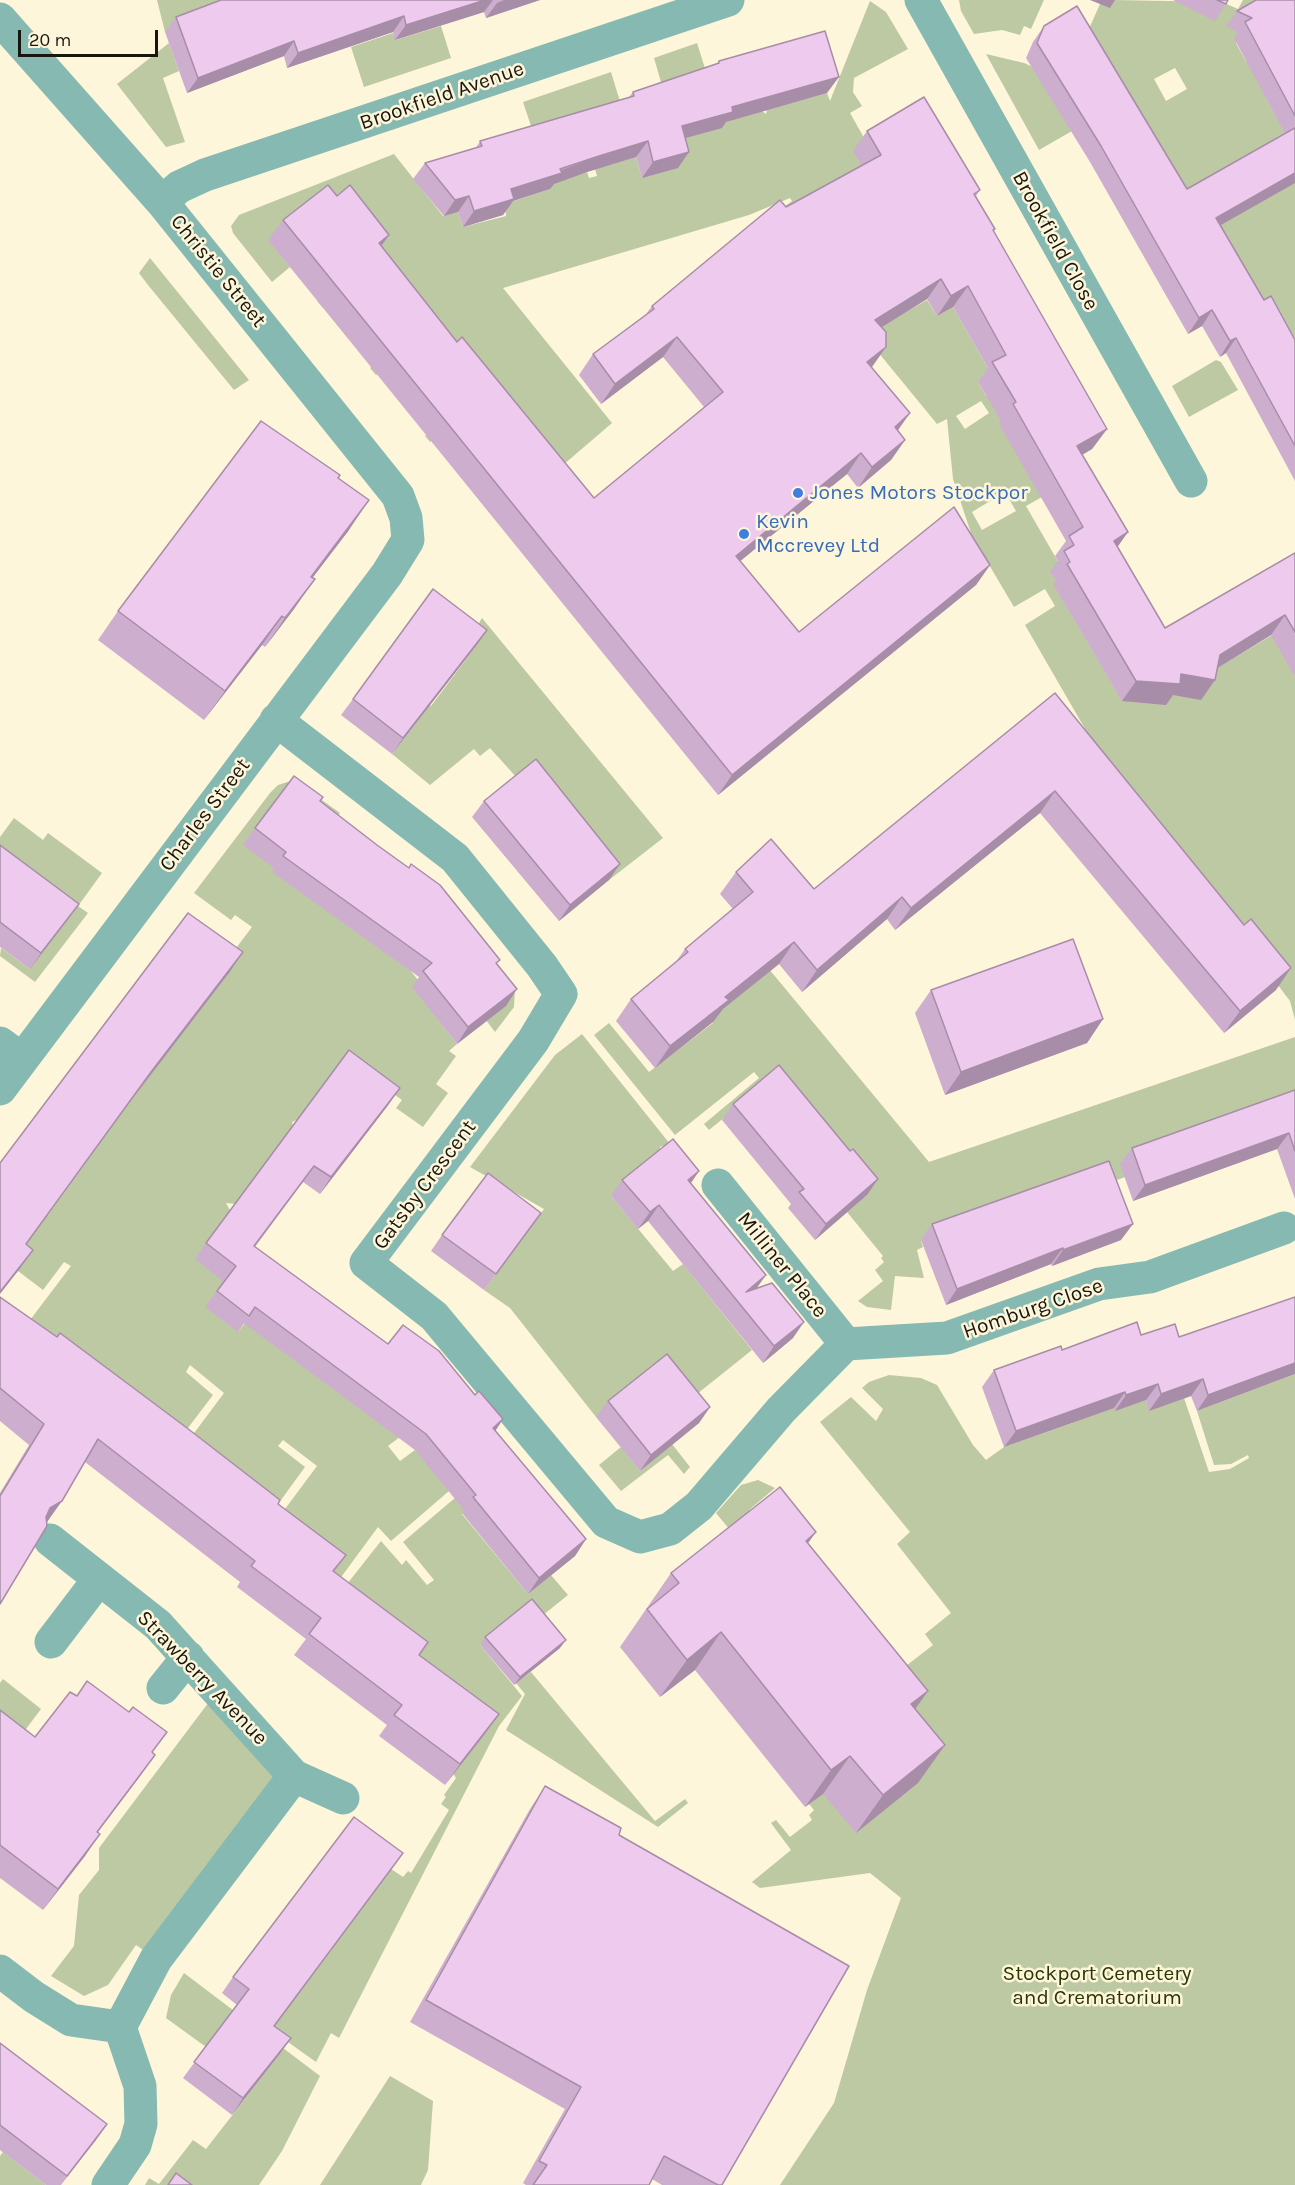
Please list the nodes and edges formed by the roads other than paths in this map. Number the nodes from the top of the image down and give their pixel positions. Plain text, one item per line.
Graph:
1 (728, 0) edge
2 (921, 0) edge
3 (0, 19) edge
4 (162, 202) junction
5 (1191, 481) dead end
6 (408, 540) joint
7 (276, 720) junction
8 (11, 1051) edge
9 (0, 1089) edge
10 (718, 1185) dead end
11 (1284, 1228) dead end
12 (846, 1344) junction
13 (50, 1540) edge
14 (99, 1579) junction
15 (51, 1642) dead end
16 (188, 1657) junction
17 (163, 1688) dead end
18 (294, 1776) junction
19 (343, 1798) dead end
20 (0, 1971) edge
21 (120, 2026) junction
22 (108, 2185) edge

1 - 4 street, Brookfield Avenue
2 - 5 street, Brookfield Close
3 - 4 street, Christie Street
4 - 6 street, Christie Street
6 - 7 street, Charles Street
7 - 8 street, Charles Street
7 - 12 street, Gatsby Crescent
8 - 9 street, Charles Street
10 - 12 street, Milliner Place
11 - 12 street, Homburg Close
13 - 14 street, Strawberry Avenue
14 - 15 street
14 - 16 street, Strawberry Avenue
16 - 17 street
16 - 18 street, Strawberry Avenue
18 - 19 street, Strawberry Avenue
18 - 21 street
20 - 21 street
21 - 22 street

